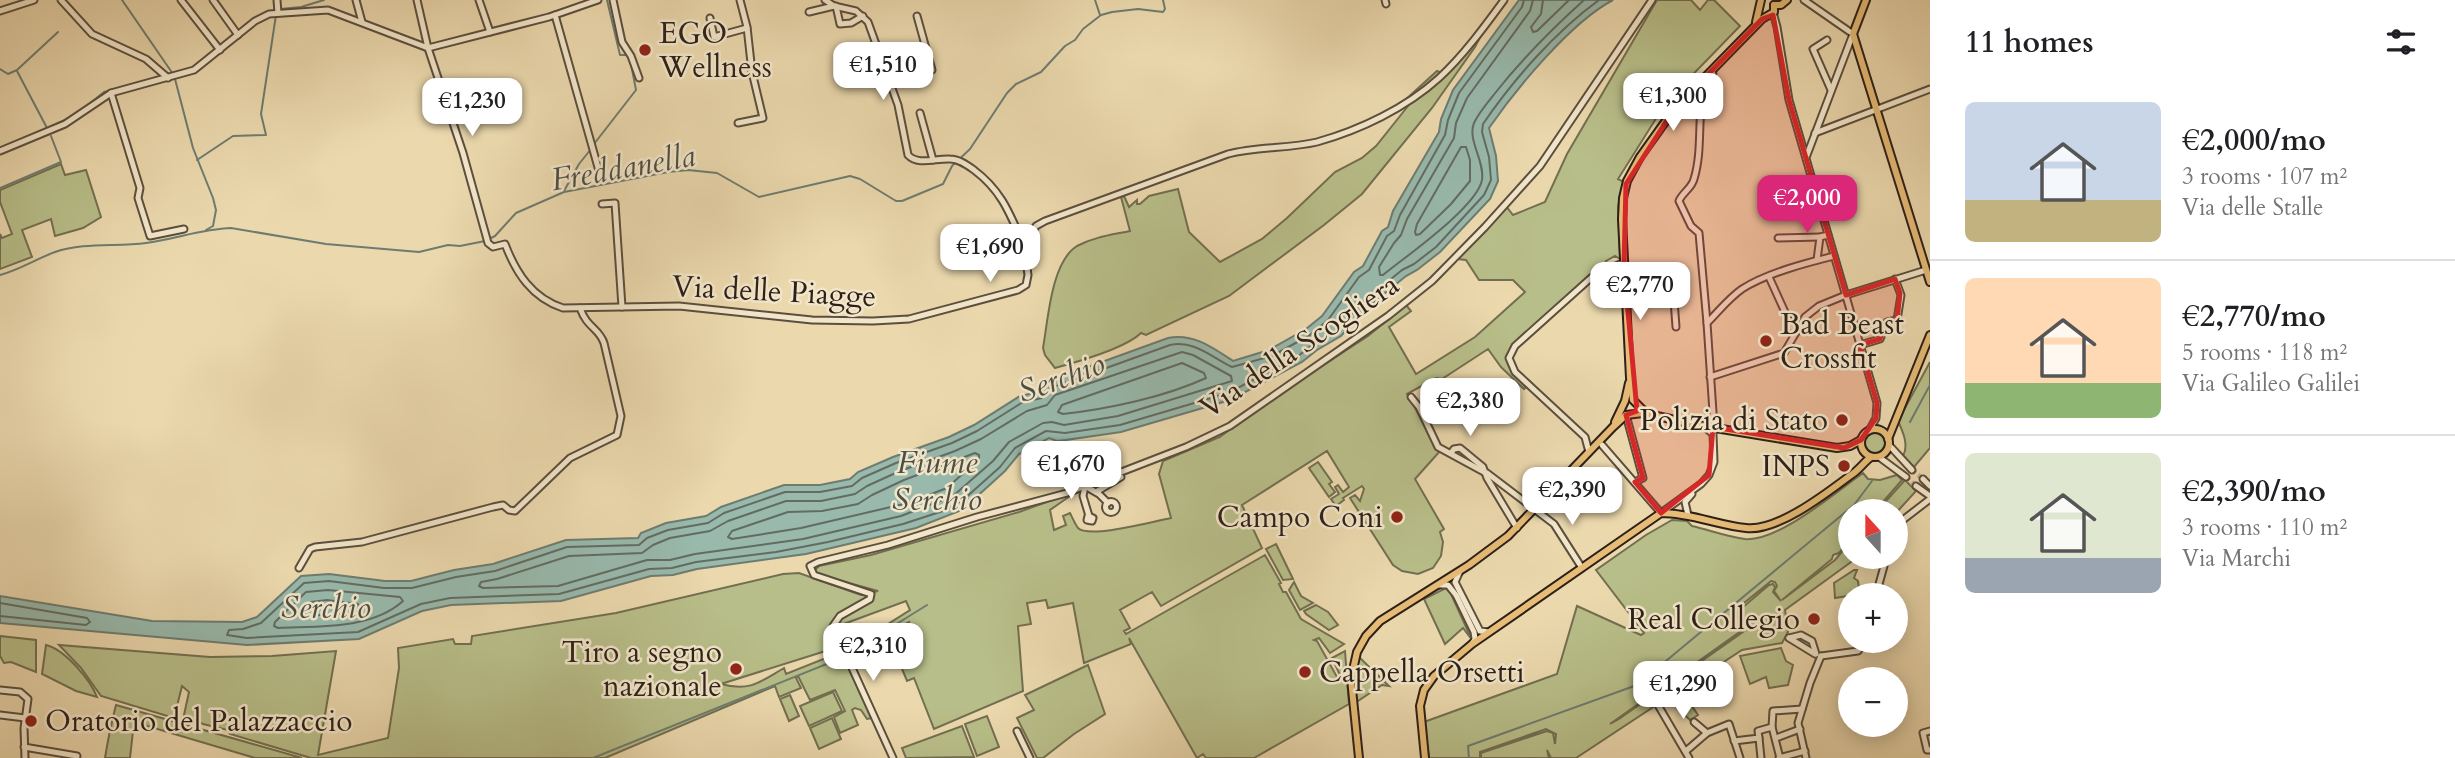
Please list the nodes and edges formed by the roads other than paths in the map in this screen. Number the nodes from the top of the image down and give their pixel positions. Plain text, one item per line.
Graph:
1 (34, 0) edge
2 (181, 0) edge
3 (213, 0) edge
4 (277, 0) edge
5 (356, 0) edge
6 (417, 0) edge
7 (479, 0) edge
8 (598, 0) edge
9 (613, 0) edge
10 (740, 0) edge
11 (825, 0) edge
12 (1504, 0) edge
13 (1652, 0) edge
14 (1787, 0) edge
15 (1804, 0) edge
16 (1866, 0) edge
17 (58, 1) edge
18 (582, 3) edge
19 (835, 6) junction
20 (1768, 6) edge
21 (0, 11) edge
22 (277, 11) junction
23 (809, 12) dead end
24 (555, 15) junction
25 (863, 16) junction
26 (917, 16) dead end
27 (710, 18) dead end
28 (362, 22) junction
29 (747, 28) junction
30 (1752, 29) junction
31 (491, 32) junction
32 (1853, 34) junction
33 (238, 35) junction
34 (1827, 40) dead end
35 (428, 48) junction
36 (220, 50) junction
37 (1710, 72) junction
38 (168, 78) junction
39 (639, 78) dead end
40 (889, 80) junction
41 (1930, 89) edge
42 (1831, 90) junction
43 (111, 93) junction
44 (1876, 110) junction
45 (920, 113) dead end
46 (738, 123) dead end
47 (1815, 133) junction
48 (0, 151) edge
49 (1806, 156) junction
50 (933, 160) junction
51 (601, 178) dead end
52 (602, 204) dead end
53 (184, 229) dead end
54 (1828, 235) junction
55 (1820, 237) junction
56 (1778, 238) dead end
57 (1024, 246) junction
58 (1834, 256) junction
59 (1817, 260) junction
60 (1622, 266) junction
61 (1926, 270) junction
62 (1672, 273) dead end
63 (1769, 277) junction
64 (1895, 279) junction
65 (1930, 282) edge
66 (1846, 295) junction
67 (580, 307) junction
68 (622, 307) junction
69 (1707, 323) junction
70 (1675, 327) dead end
71 (1795, 334) junction
72 (1930, 335) edge
73 (1860, 345) junction
74 (1930, 345) edge
75 (1924, 354) junction
76 (1710, 377) junction
77 (1629, 378) junction
78 (1410, 397) dead end
79 (1647, 413) junction
80 (1626, 415) junction
81 (1895, 420) junction
82 (1703, 426) junction
83 (1613, 427) junction
84 (1714, 427) junction
85 (1725, 429) junction
86 (1878, 429) junction
87 (1869, 430) junction
88 (1585, 437) junction
89 (1861, 440) junction
90 (1602, 441) junction
91 (1889, 442) junction
92 (1589, 452) junction
93 (1451, 453) junction
94 (1875, 457) junction
95 (1912, 470) tunnel mouth
96 (1485, 472) junction
97 (1121, 477) dead end
98 (1906, 477) tunnel mouth
99 (1923, 479) tunnel mouth
100 (1634, 482) junction
101 (1916, 486) tunnel mouth
102 (1930, 486) edge
103 (1088, 491) junction
104 (1069, 492) junction
105 (1930, 498) edge
106 (1108, 503) dead end
107 (1536, 509) junction
108 (1661, 513) junction
109 (1688, 515) junction
110 (1089, 516) dead end
111 (1908, 516) edge
112 (1517, 528) junction
113 (299, 568) dead end
114 (1582, 568) junction
115 (1460, 571) junction
116 (1436, 586) junction
117 (1492, 631) junction
118 (1472, 644) junction
119 (1838, 653) edge
120 (1819, 655) junction
121 (0, 690) edge
122 (1658, 705) dead end
123 (1802, 709) junction
124 (0, 715) edge
125 (25, 718) junction
126 (1695, 722) dead end
127 (1772, 727) junction
128 (1800, 729) junction
129 (1017, 731) dead end
130 (1930, 731) edge
131 (1707, 733) junction
132 (1759, 738) junction
133 (1776, 738) junction
134 (1734, 741) junction
135 (24, 747) junction
136 (1930, 750) edge
137 (1686, 751) junction
138 (1806, 755) edge
139 (77, 756) dead end
140 (25, 758) edge
141 (893, 758) edge
142 (1030, 758) edge
143 (1359, 758) edge
144 (1425, 758) edge
145 (1689, 758) edge
146 (1741, 758) edge
147 (1760, 758) edge
148 (1779, 758) edge

1 - 21 street
2 - 36 street
3 - 33 street
4 - 22 street
5 - 28 street
6 - 35 street, Via delle Piagge
7 - 31 street
8 - 18 street
9 - 39 street
10 - 29 street
11 - 19 street
12 - 57 street
13 - 103 street, Via della Scogliera
14 - 20 main road
15 - 32 street
16 - 32 main road
17 - 38 street
18 - 24 street
19 - 23 street
19 - 25 street
19 - 25 street
20 - 30 main road
20 - 30 main road
20 - 49 street
22 - 28 street
22 - 33 street
24 - 31 street
24 - 51 street
25 - 40 street
26 - 40 street
27 - 29 street
28 - 35 street
29 - 46 street
30 - 37 main road
31 - 35 street
32 - 42 street
32 - 44 main road
33 - 36 street
34 - 42 street
35 - 67 street, Via delle Piagge
36 - 38 street
37 - 60 main road
37 - 69 street
38 - 43 street
40 - 50 street
41 - 44 street
42 - 47 street
43 - 48 street
43 - 53 street
44 - 47 street
44 - 61 main road
45 - 50 street
47 - 49 street
49 - 54 street
50 - 57 street
52 - 68 street
54 - 55 street
54 - 58 street
55 - 56 street
55 - 59 street
57 - 68 street, Via delle Piagge
58 - 59 street
58 - 66 street
59 - 63 street
60 - 77 main road
60 - 88 street
61 - 64 street
61 - 65 main road
62 - 70 street
63 - 69 street
63 - 71 street
64 - 66 street
64 - 73 street
66 - 71 street
66 - 73 street
67 - 68 street, Via delle Piagge
67 - 113 street
69 - 76 street
71 - 76 street
72 - 75 main road
73 - 87 street
74 - 75 main road
75 - 81 main road
76 - 84 street
77 - 79 main road
77 - 83 main road
78 - 93 street
79 - 80 main road
79 - 82 main road
80 - 83 main road
80 - 100 street
81 - 86 main road
81 - 91 main road
82 - 84 main road
82 - 108 street
83 - 90 main road
84 - 85 main road
85 - 89 main road
85 - 109 street
86 - 87 main road
86 - 91 main road
87 - 89 main road
88 - 90 street
88 - 92 street
89 - 94 main road
90 - 92 main road
90 - 100 street
91 - 94 main road
91 - 95 street
92 - 107 main road
93 - 96 street
93 - 96 street
94 - 98 street
94 - 109 main road
96 - 107 street
96 - 112 street
97 - 103 street
99 - 102 street
100 - 108 street
101 - 105 street
103 - 104 street, Via della Scogliera
103 - 104 street
103 - 106 street
103 - 110 street
104 - 141 street, Via della Scogliera
105 - 111 street
107 - 112 main road
107 - 114 street
108 - 109 main road
108 - 114 main road
112 - 115 main road
114 - 117 main road
115 - 116 main road
115 - 117 street
116 - 118 street
116 - 143 main road
117 - 118 main road
118 - 144 main road
119 - 120 street
120 - 120 street
120 - 123 street
121 - 125 street
122 - 137 street
123 - 127 street
123 - 128 street
124 - 125 street
125 - 135 street
126 - 131 street
127 - 132 street
127 - 133 street
128 - 133 street
128 - 138 street
129 - 142 street
130 - 136 street
131 - 134 street
131 - 137 street
132 - 134 street
132 - 147 street
133 - 148 street
134 - 146 street
135 - 139 street
135 - 140 street
137 - 145 street
138 - 148 street

